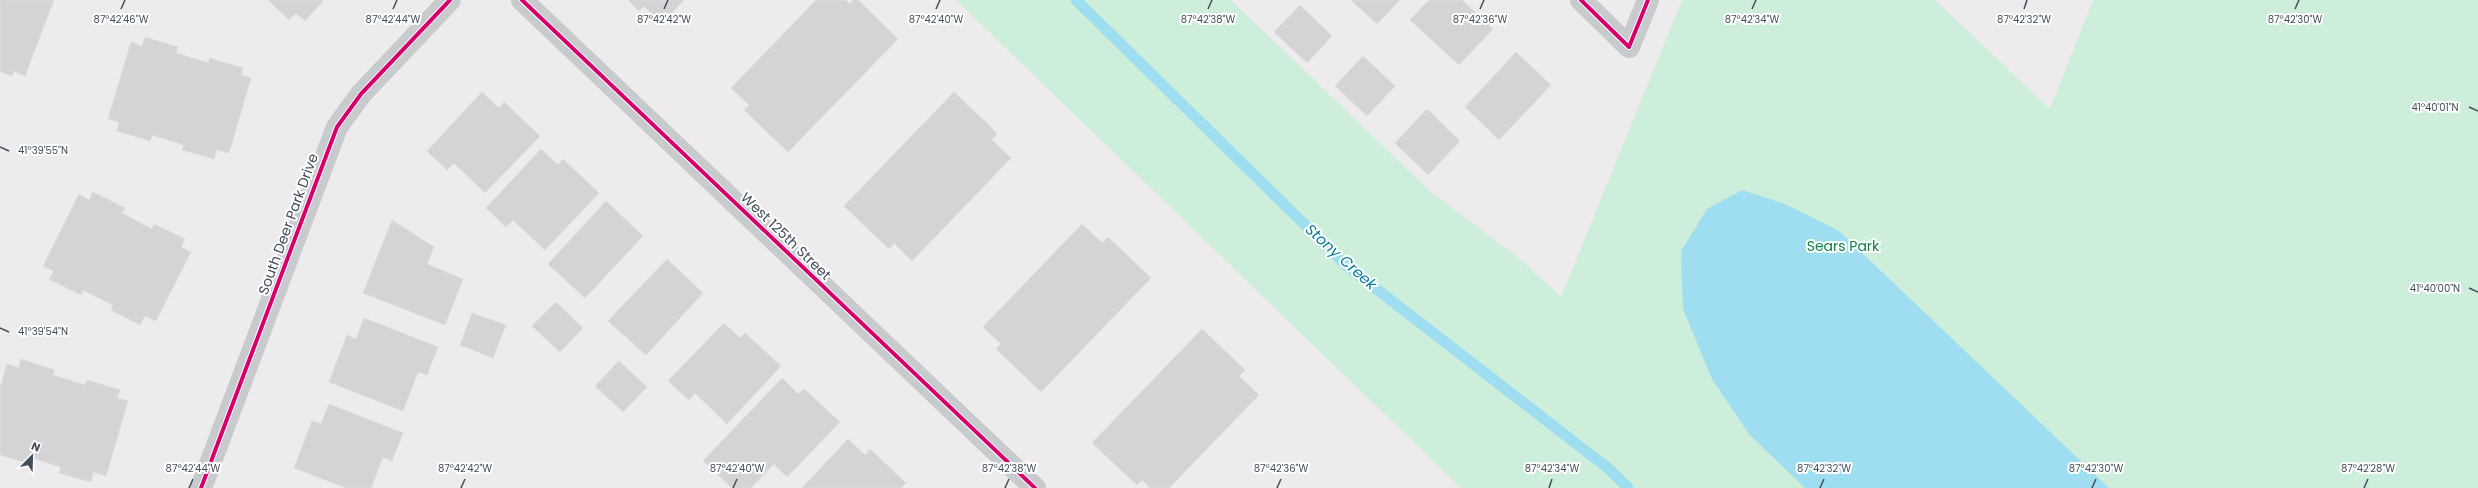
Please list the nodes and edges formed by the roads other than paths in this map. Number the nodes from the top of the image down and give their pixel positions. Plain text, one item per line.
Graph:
1 (450, 0) edge
2 (522, 0) edge
3 (1581, 0) edge
4 (1648, 0) edge
5 (201, 488) edge
6 (1035, 488) edge

1 - 5 street, South Deer Park Drive
2 - 6 street, West 125th Street
3 - 4 street

